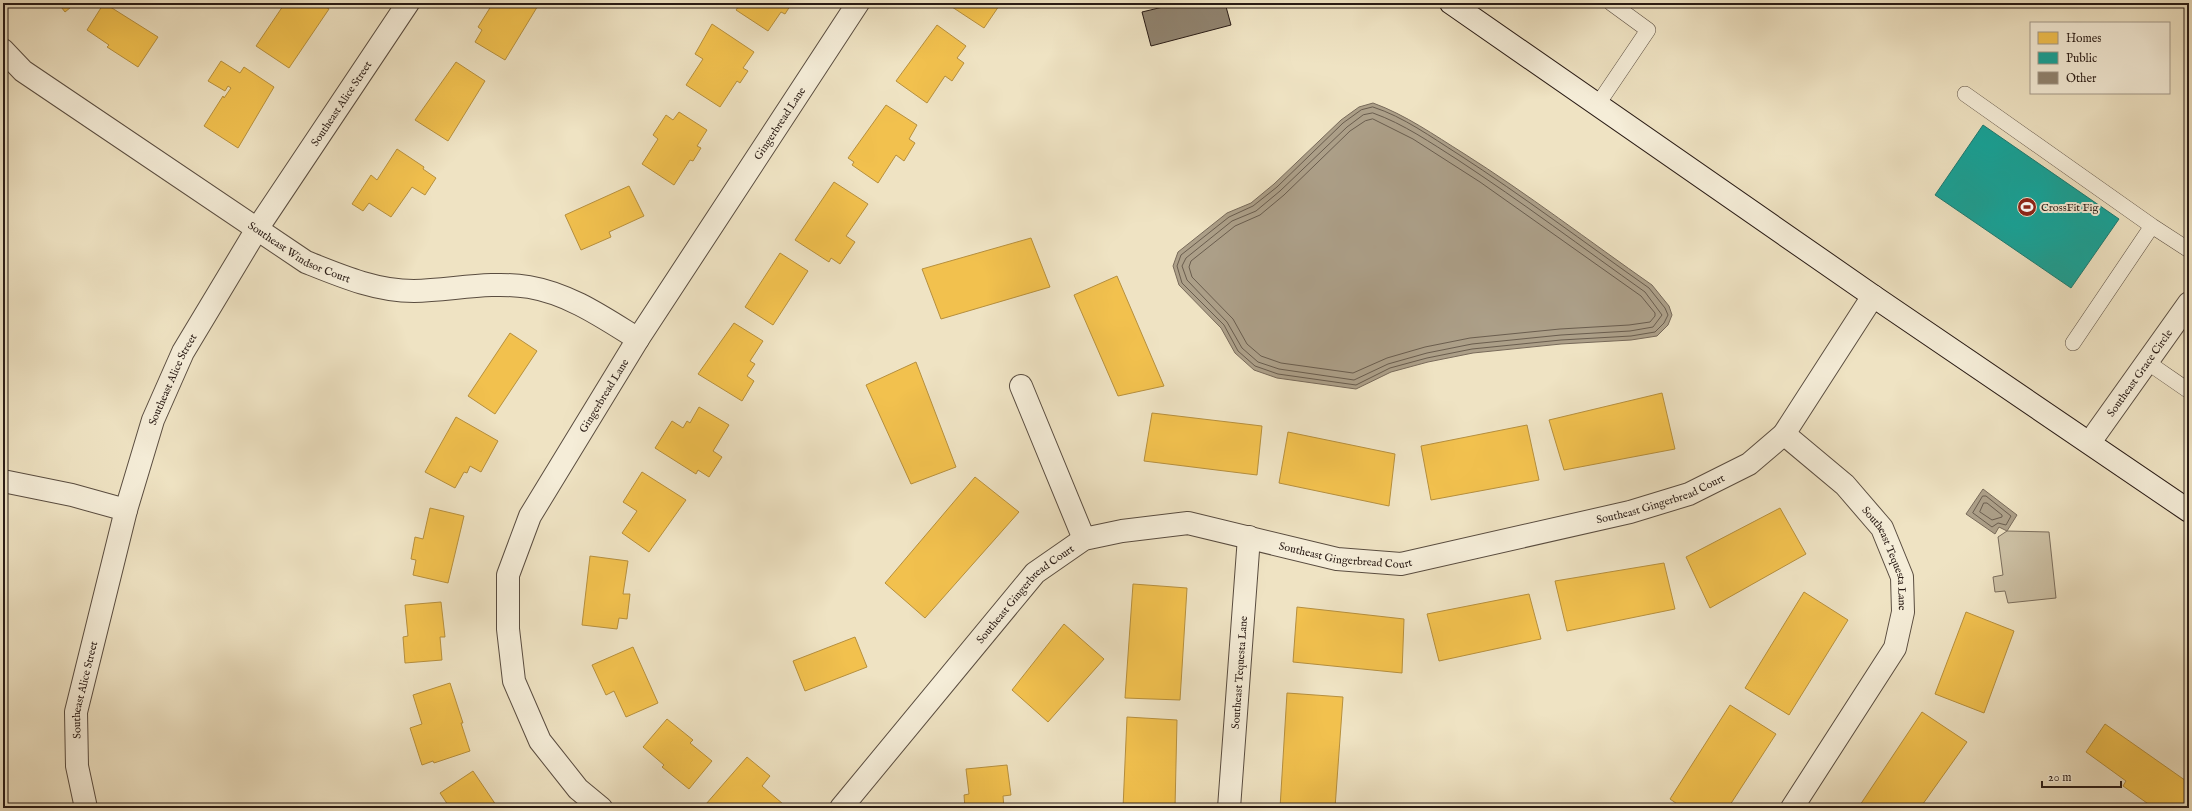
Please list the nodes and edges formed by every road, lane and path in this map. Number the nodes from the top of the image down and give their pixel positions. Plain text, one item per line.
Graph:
1 (408, 3) edge
2 (858, 3) edge
3 (1451, 3) edge
4 (1611, 3) edge
5 (3, 50) edge
6 (1965, 94) dead end
7 (1598, 104) junction
8 (2152, 226) junction
9 (258, 229) junction
10 (2189, 250) edge
11 (1873, 296) junction
12 (2189, 303) edge
13 (638, 339) junction
14 (2073, 343) dead end
15 (2147, 362) junction
16 (1021, 386) dead end
17 (2189, 391) edge
18 (1784, 434) junction
19 (2090, 442) junction
20 (3, 481) edge
21 (126, 510) junction
22 (2189, 511) edge
23 (1249, 537) junction
24 (1084, 539) junction
25 (86, 808) edge
26 (601, 808) edge
27 (841, 808) edge
28 (1229, 808) edge
29 (1792, 808) edge

1 - 9 street, Southeast Alice Street
2 - 13 street, Gingerbread Lane
3 - 7 street
4 - 7 lane
5 - 9 street, Southeast Windsor Court
6 - 8 lane
7 - 11 street
8 - 10 lane
8 - 14 lane
9 - 13 street, Southeast Windsor Court
9 - 21 street, Southeast Alice Street
11 - 18 street, Southeast Gingerbread Court
11 - 19 street
12 - 15 street, Southeast Grace Circle
13 - 26 street, Gingerbread Lane
15 - 17 lane
15 - 19 street, Southeast Grace Circle
16 - 24 street
18 - 23 street, Southeast Gingerbread Court
18 - 29 street, Southeast Tequesta Lane
19 - 22 street
20 - 21 street
21 - 25 street, Southeast Alice Street
23 - 24 street, Southeast Gingerbread Court
23 - 28 street, Southeast Tequesta Lane
24 - 27 street, Southeast Gingerbread Court

